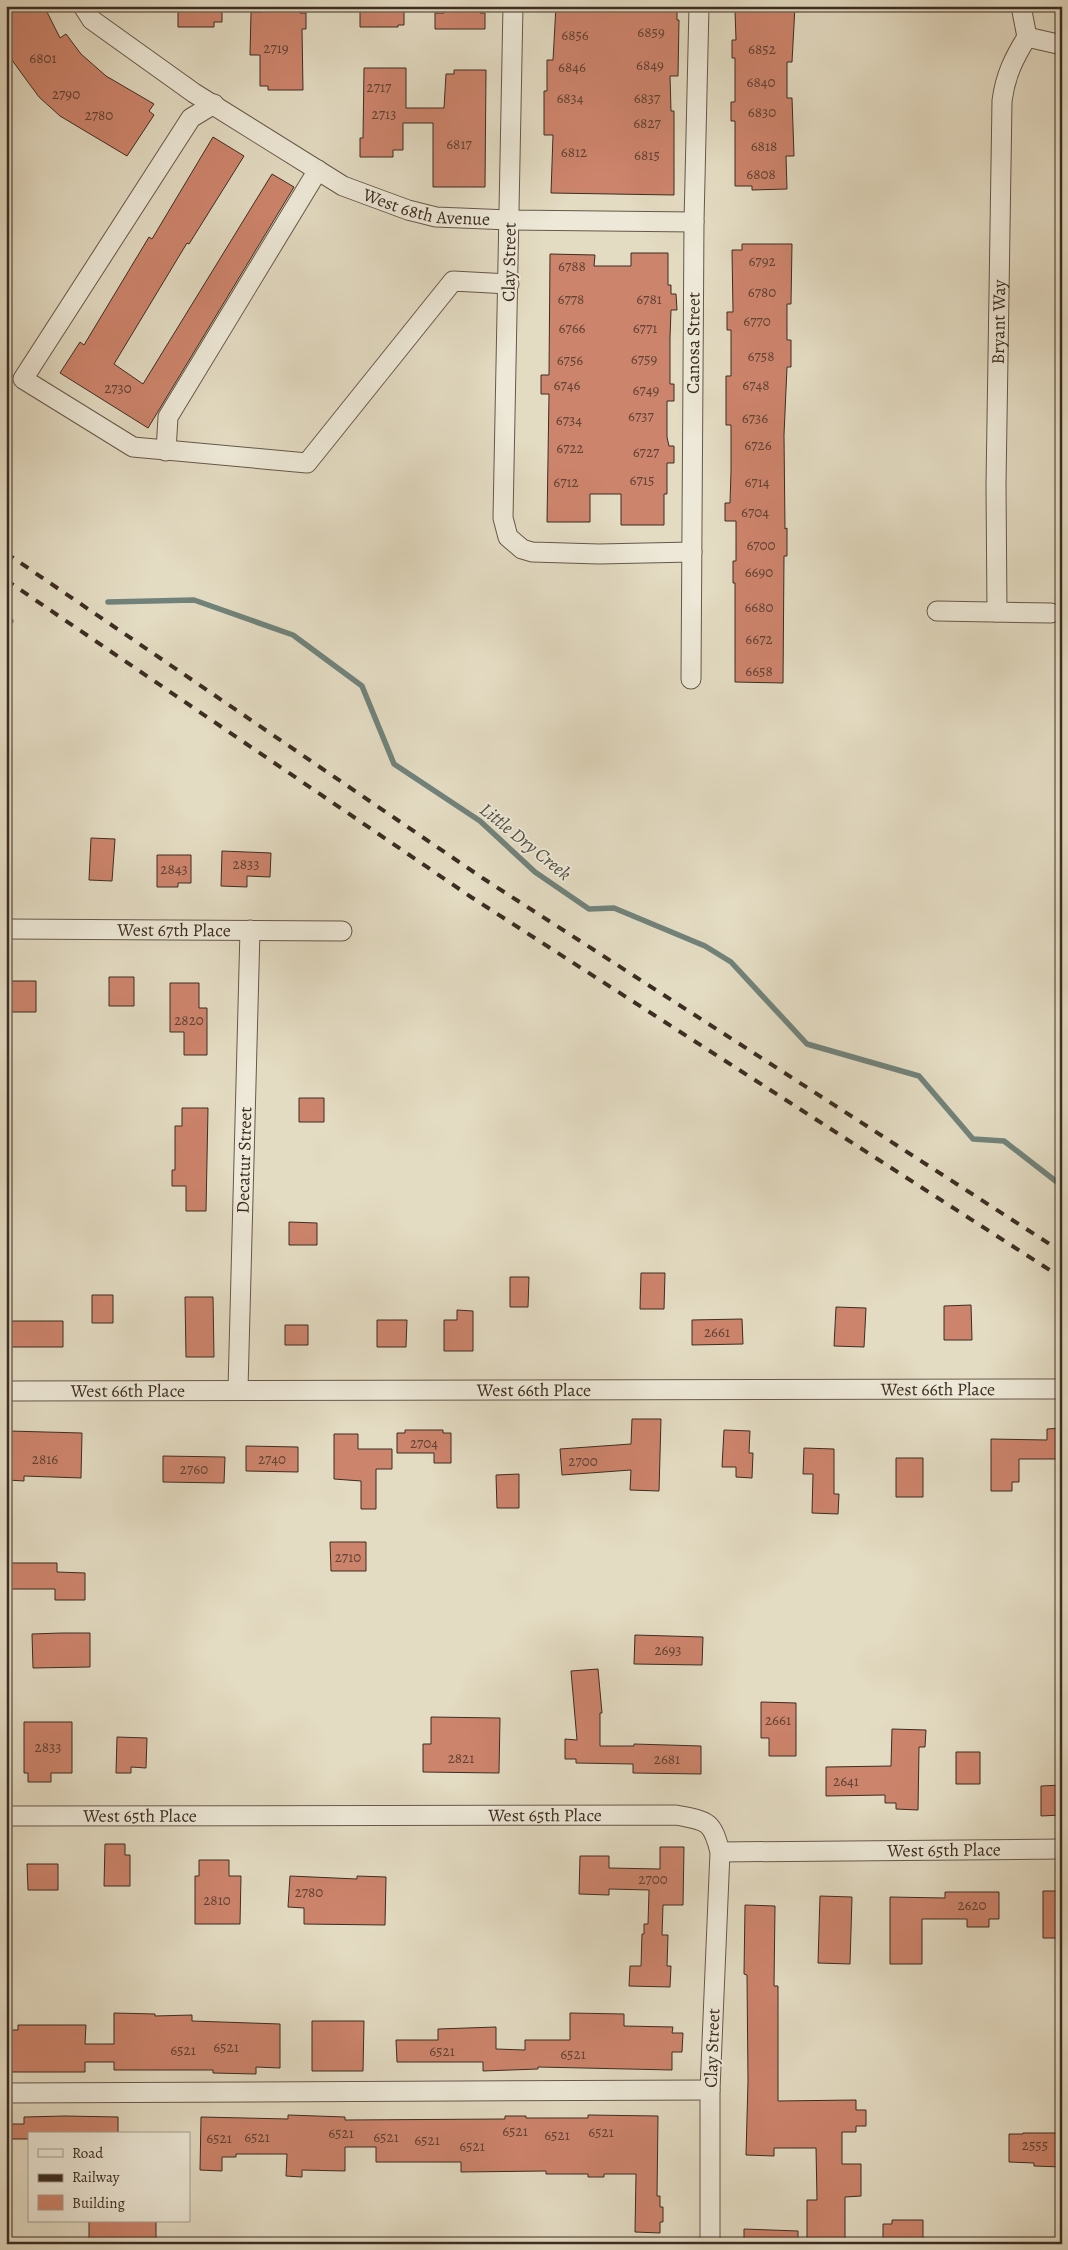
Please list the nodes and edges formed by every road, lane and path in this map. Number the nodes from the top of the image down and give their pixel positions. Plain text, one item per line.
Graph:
1 (83, 6) edge
2 (513, 6) edge
3 (699, 6) edge
4 (1021, 6) edge
5 (1027, 37) junction
6 (1062, 45) edge
7 (214, 104) junction
8 (318, 170) junction
9 (510, 220) junction
10 (694, 222) junction
11 (509, 284) junction
12 (166, 451) junction
13 (692, 552) junction
14 (937, 611) dead end
15 (997, 612) junction
16 (1051, 614) dead end
17 (691, 680) dead end
18 (6, 929) edge
19 (250, 930) junction
20 (342, 931) dead end
21 (1062, 1389) edge
22 (238, 1390) junction
23 (6, 1391) edge
24 (6, 1816) edge
25 (1062, 1849) edge
26 (720, 1852) junction
27 (710, 2090) junction
28 (6, 2093) edge
29 (710, 2244) edge

1 - 7 street, West 68th Avenue
2 - 9 street, Clay Street
3 - 10 street, Canosa Street
4 - 5 street
5 - 6 street
5 - 15 street, Bryant Way
7 - 8 street, West 68th Avenue
7 - 12 street
8 - 9 street, West 68th Avenue
8 - 12 street
9 - 10 street, West 68th Avenue
9 - 11 street, Clay Street
10 - 13 street, Canosa Street
11 - 12 street
11 - 13 street, Clay Street
13 - 17 street, Canosa Street
14 - 15 street
15 - 16 street
18 - 19 street, West 67th Place
19 - 20 street, West 67th Place
19 - 22 street, Decatur Street
21 - 22 street, West 66th Place
22 - 23 street, West 66th Place
24 - 26 street, West 65th Place
25 - 26 street, West 65th Place
26 - 27 street, Clay Street
27 - 28 street
27 - 29 street, Clay Street

